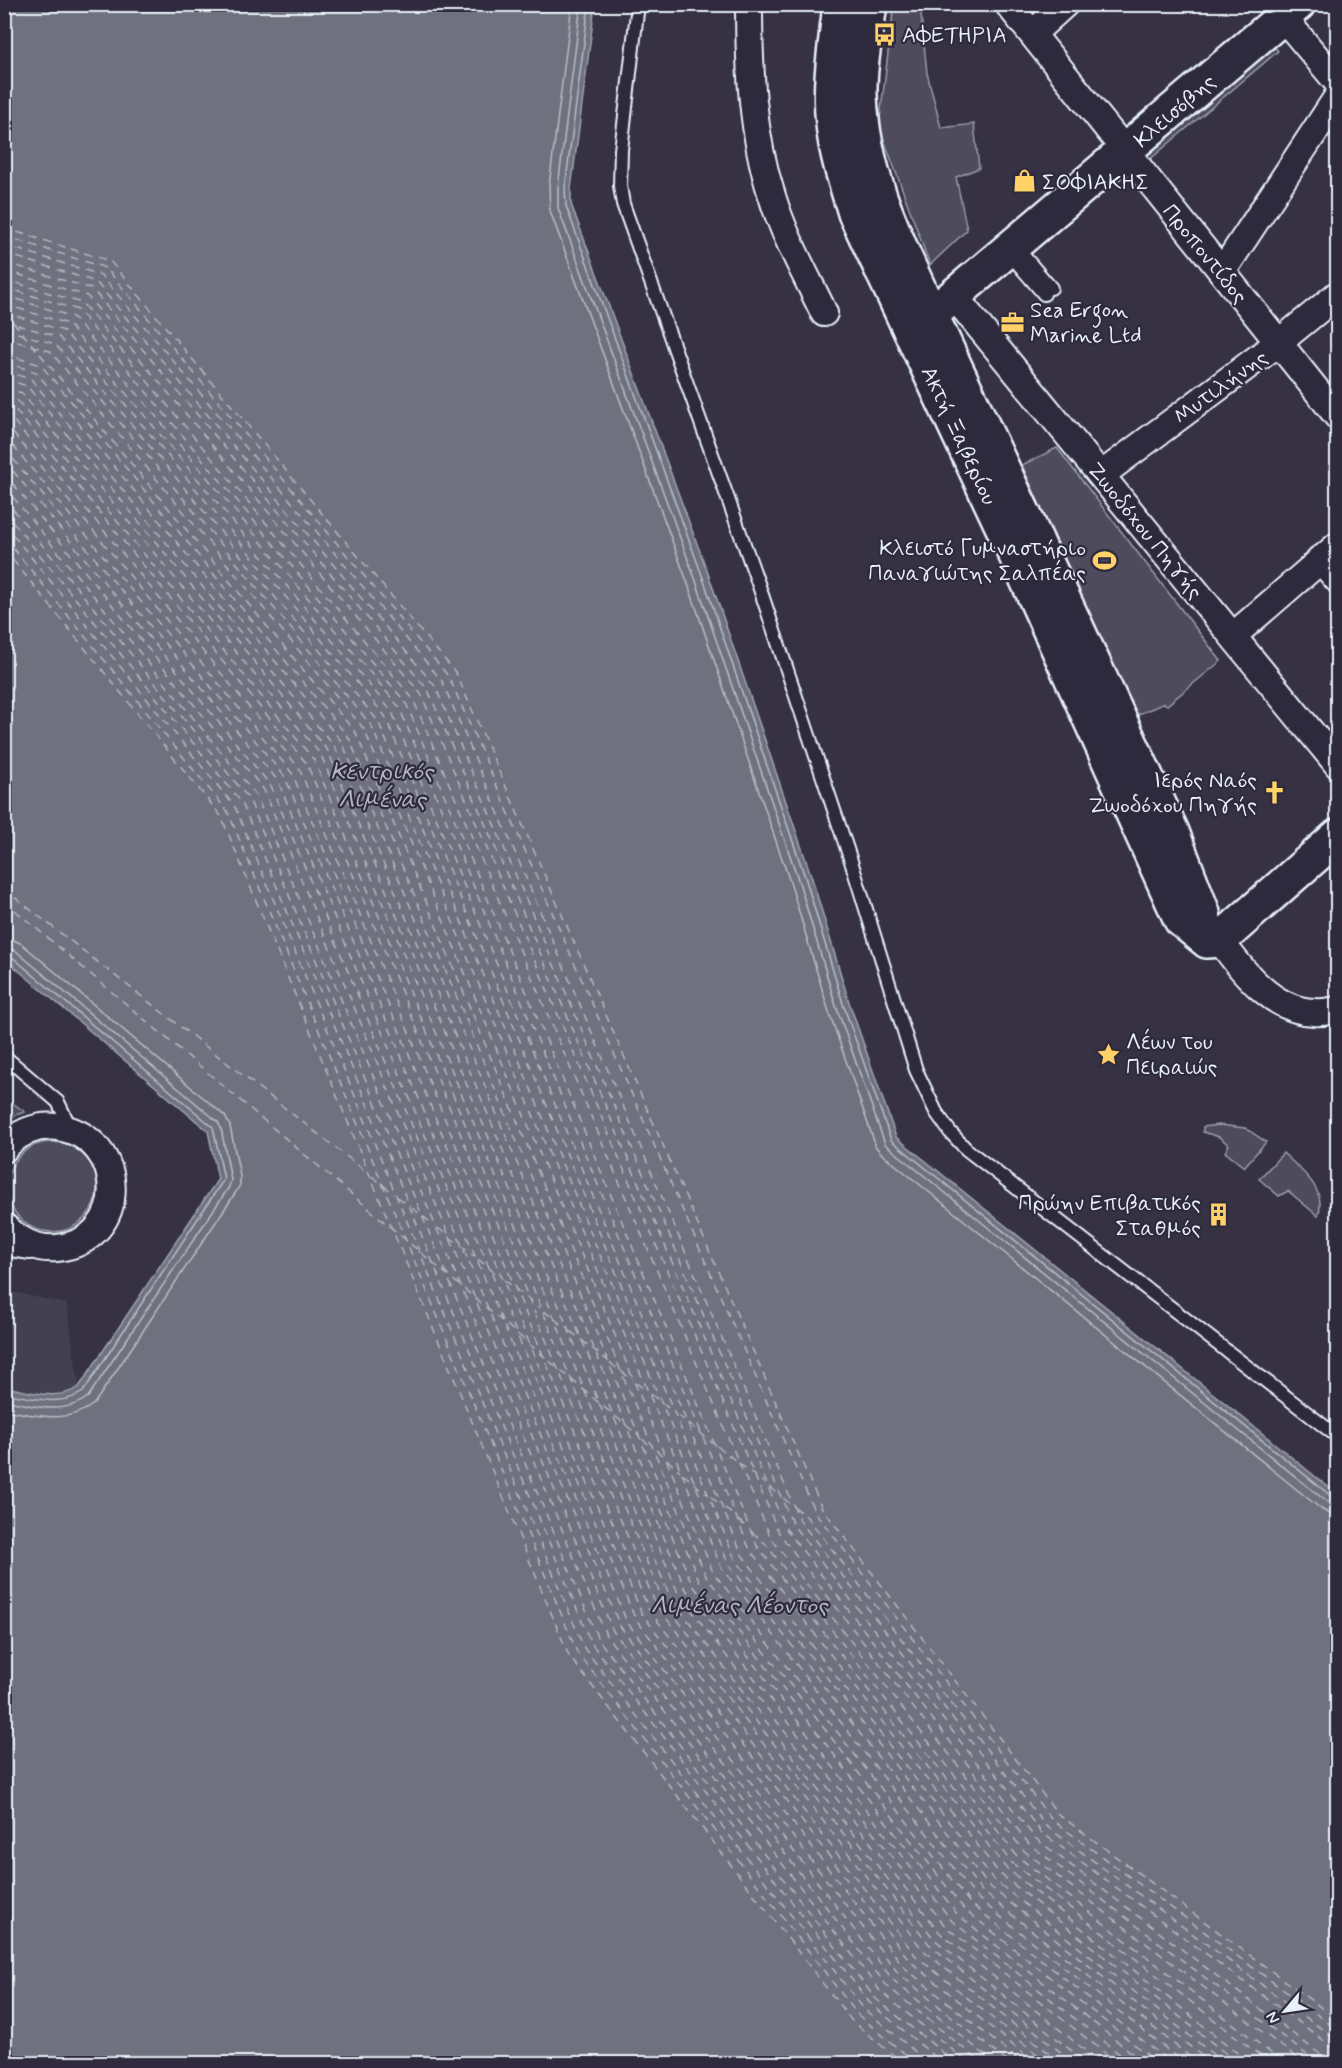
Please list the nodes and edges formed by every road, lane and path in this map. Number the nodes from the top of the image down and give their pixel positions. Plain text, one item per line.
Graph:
1 (638, 4) edge
2 (749, 4) edge
3 (840, 4) edge
4 (870, 4) edge
5 (1008, 4) edge
6 (1065, 4) edge
7 (1284, 9) edge
8 (1032, 34) junction
9 (1338, 83) edge
10 (1338, 96) edge
11 (1126, 152) junction
12 (1011, 248) junction
13 (1222, 272) junction
14 (1047, 291) dead end
15 (1338, 294) edge
16 (824, 313) dead end
17 (931, 313) junction
18 (1278, 343) junction
19 (1338, 417) edge
20 (1101, 475) junction
21 (1329, 552) edge
22 (1338, 580) edge
23 (1233, 636) junction
24 (1338, 765) edge
25 (1338, 836) edge
26 (1213, 940) junction
27 (1338, 1010) edge
28 (4, 1056) edge
29 (71, 1129) junction
30 (4, 1149) edge
31 (4, 1226) edge
32 (68, 1247) junction
33 (4, 1249) edge
34 (1338, 1437) edge

1 - 34 lane
2 - 16 street
3 - 17 main road, Ακτή Ξαβερίου
4 - 17 main road, Ακτή Ξαβερίου
5 - 8 street, Προποντίδος
6 - 8 street
7 - 9 street
7 - 11 main road, Κλεισόβης
8 - 11 street, Προποντίδος
10 - 13 street
11 - 12 main road, Κλεισόβης
11 - 13 street, Προποντίδος
12 - 14 lane
12 - 17 main road, Κλεισόβης
13 - 18 street, Προποντίδος
15 - 18 street, Μυτιλήνης
17 - 20 street, Ζωοδόχου Πηγής
17 - 26 main road, Ακτή Ξαβερίου
18 - 19 street, Προποντίδος
18 - 20 street, Μυτιλήνης
20 - 23 street, Ζωοδόχου Πηγής
21 - 22 street
21 - 23 street
23 - 24 street, Ζωοδόχου Πηγής
25 - 26 main road
26 - 27 street
28 - 29 lane
29 - 30 street
29 - 32 street
31 - 32 street
32 - 33 lane

